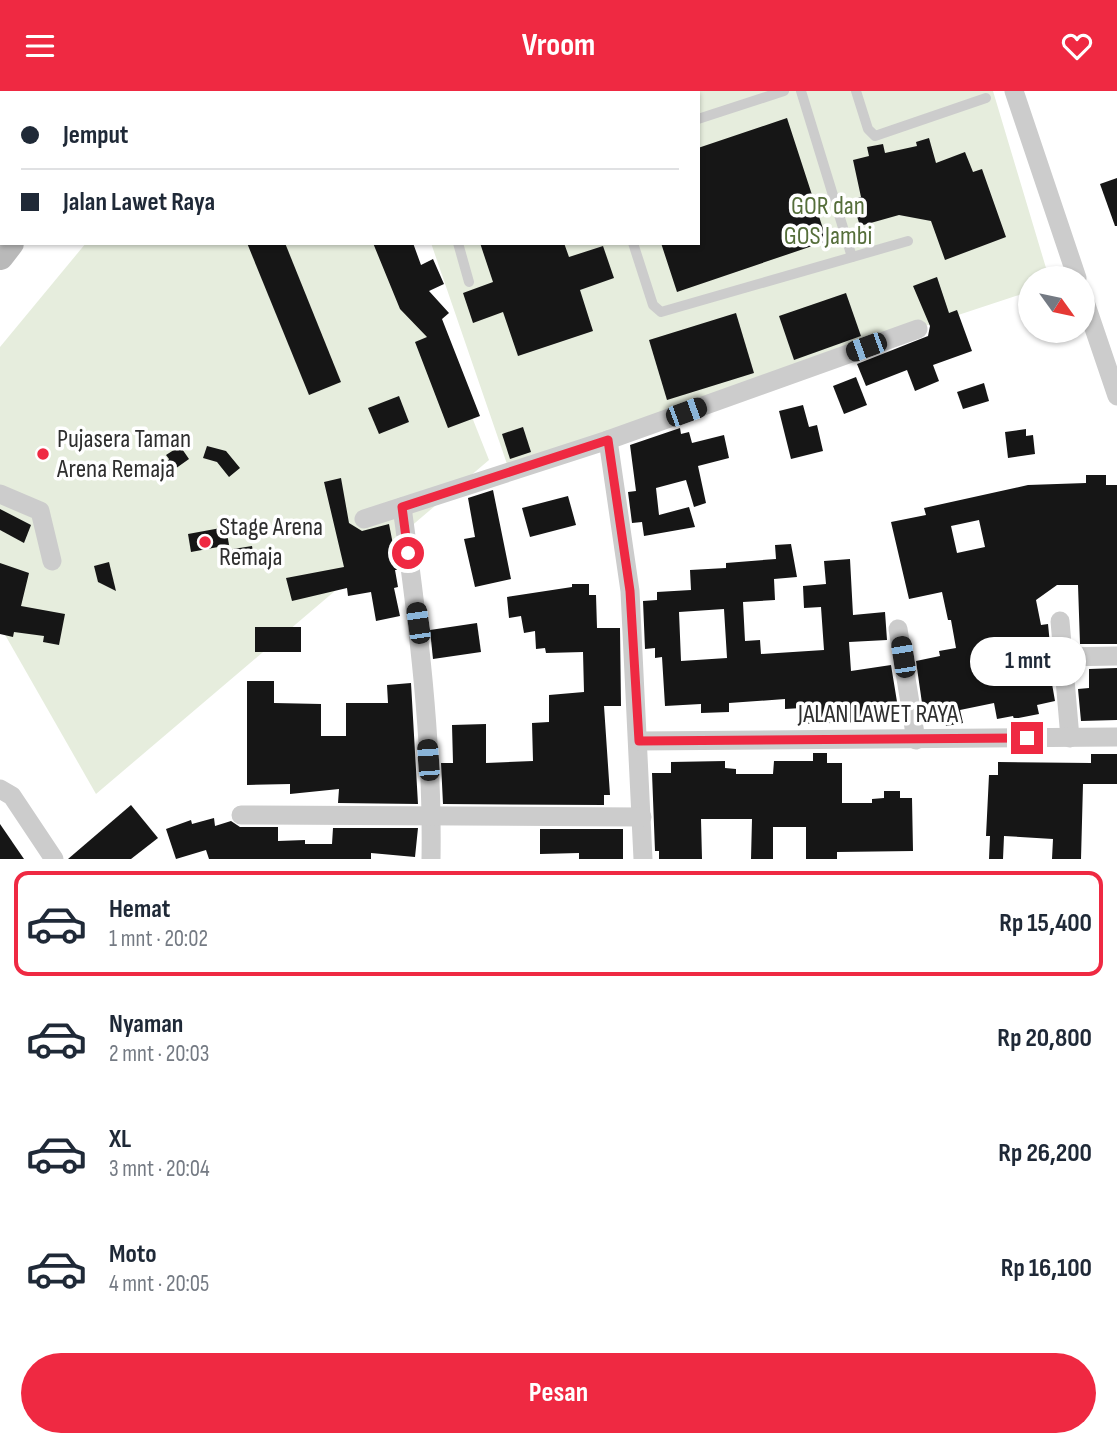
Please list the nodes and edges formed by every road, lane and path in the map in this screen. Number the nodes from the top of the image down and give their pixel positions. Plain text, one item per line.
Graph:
1 (784, 91) edge
2 (802, 91) edge
3 (856, 91) edge
4 (1014, 91) edge
5 (986, 98) dead end
6 (700, 118) edge
7 (908, 241) dead end
8 (459, 245) edge
9 (634, 245) edge
10 (852, 257) junction
11 (1073, 266) edge
12 (469, 282) dead end
13 (918, 329) dead end
14 (1096, 334) edge
15 (1117, 396) edge
16 (608, 440) junction
17 (0, 493) edge
18 (402, 507) junction
19 (364, 519) dead end
20 (52, 561) dead end
21 (1060, 621) dead end
22 (898, 629) dead end
23 (1117, 656) edge
24 (1063, 657) junction
25 (1117, 737) edge
26 (1070, 738) junction
27 (916, 740) junction
28 (639, 741) junction
29 (0, 789) edge
30 (432, 814) junction
31 (241, 815) dead end
32 (642, 817) junction
33 (54, 859) edge
34 (431, 859) edge
35 (643, 859) edge

1 - 6 lane
2 - 10 lane
3 - 5 lane
4 - 11 street
7 - 10 lane
8 - 12 lane
9 - 10 lane
13 - 16 street
14 - 15 street
16 - 18 street
16 - 28 street
17 - 20 street
18 - 19 street
18 - 30 street
21 - 24 street
22 - 27 street
23 - 24 street
24 - 26 street
25 - 26 street, JALAN LAWET RAYA
26 - 27 street, JALAN LAWET RAYA
27 - 28 street, JALAN LAWET RAYA
28 - 32 street
29 - 33 street
30 - 31 street
30 - 32 street
30 - 34 street
32 - 35 street

